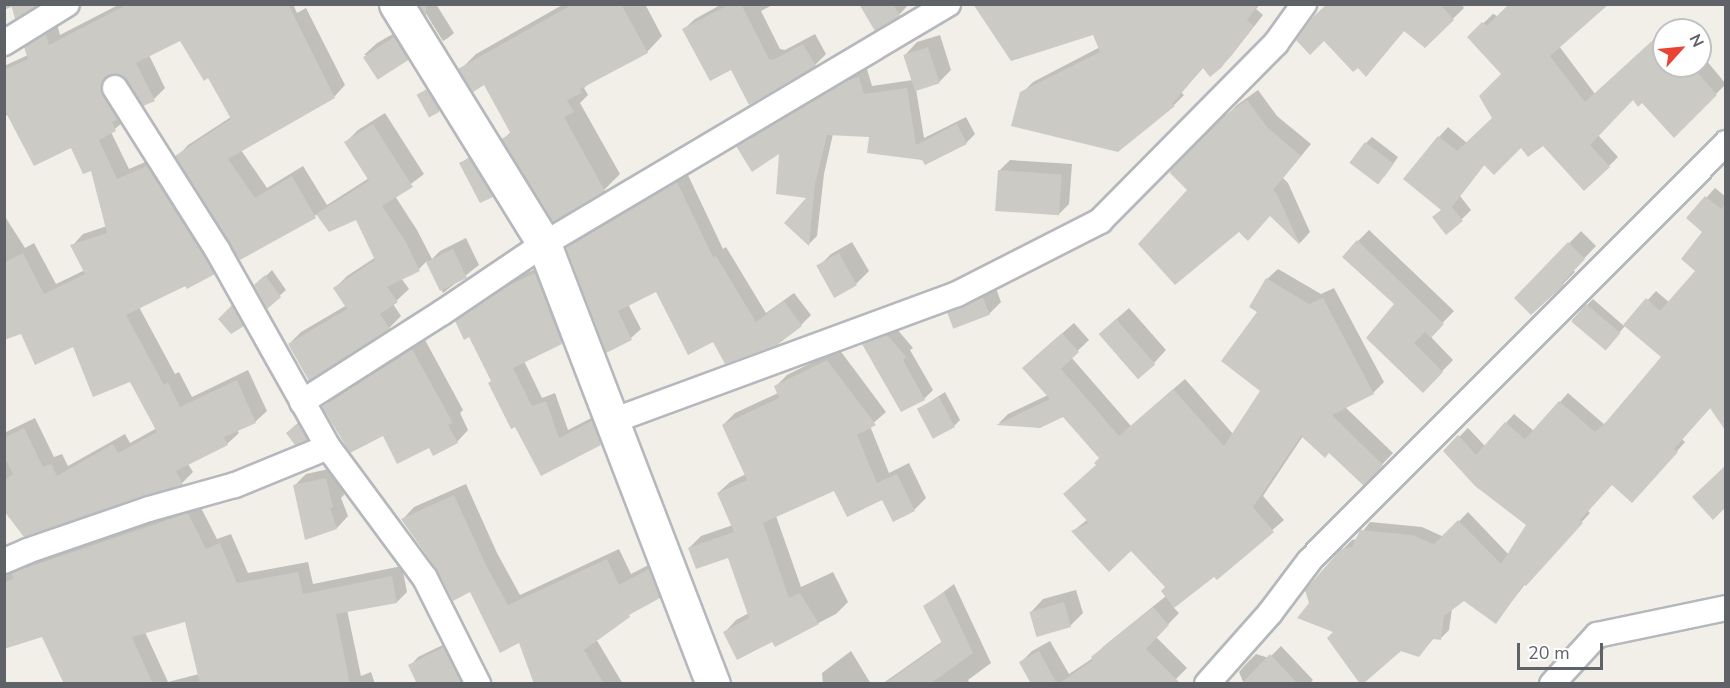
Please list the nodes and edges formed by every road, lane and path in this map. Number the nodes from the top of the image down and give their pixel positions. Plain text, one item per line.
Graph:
1 (67, 4) edge
2 (396, 4) edge
3 (948, 4) edge
4 (1304, 4) edge
5 (4, 43) edge
6 (115, 88) dead end
7 (1725, 143) edge
8 (544, 244) junction
9 (302, 402) junction
10 (612, 421) junction
11 (328, 447) junction
12 (4, 561) edge
13 (1725, 608) edge
14 (478, 684) edge
15 (713, 684) edge
16 (1207, 684) edge
17 (1552, 684) edge

1 - 5 street
2 - 8 street
3 - 8 street
4 - 10 street
6 - 9 street
7 - 16 street
8 - 9 street
8 - 10 street
9 - 11 street
10 - 15 street
11 - 12 street
11 - 14 street
13 - 17 street

